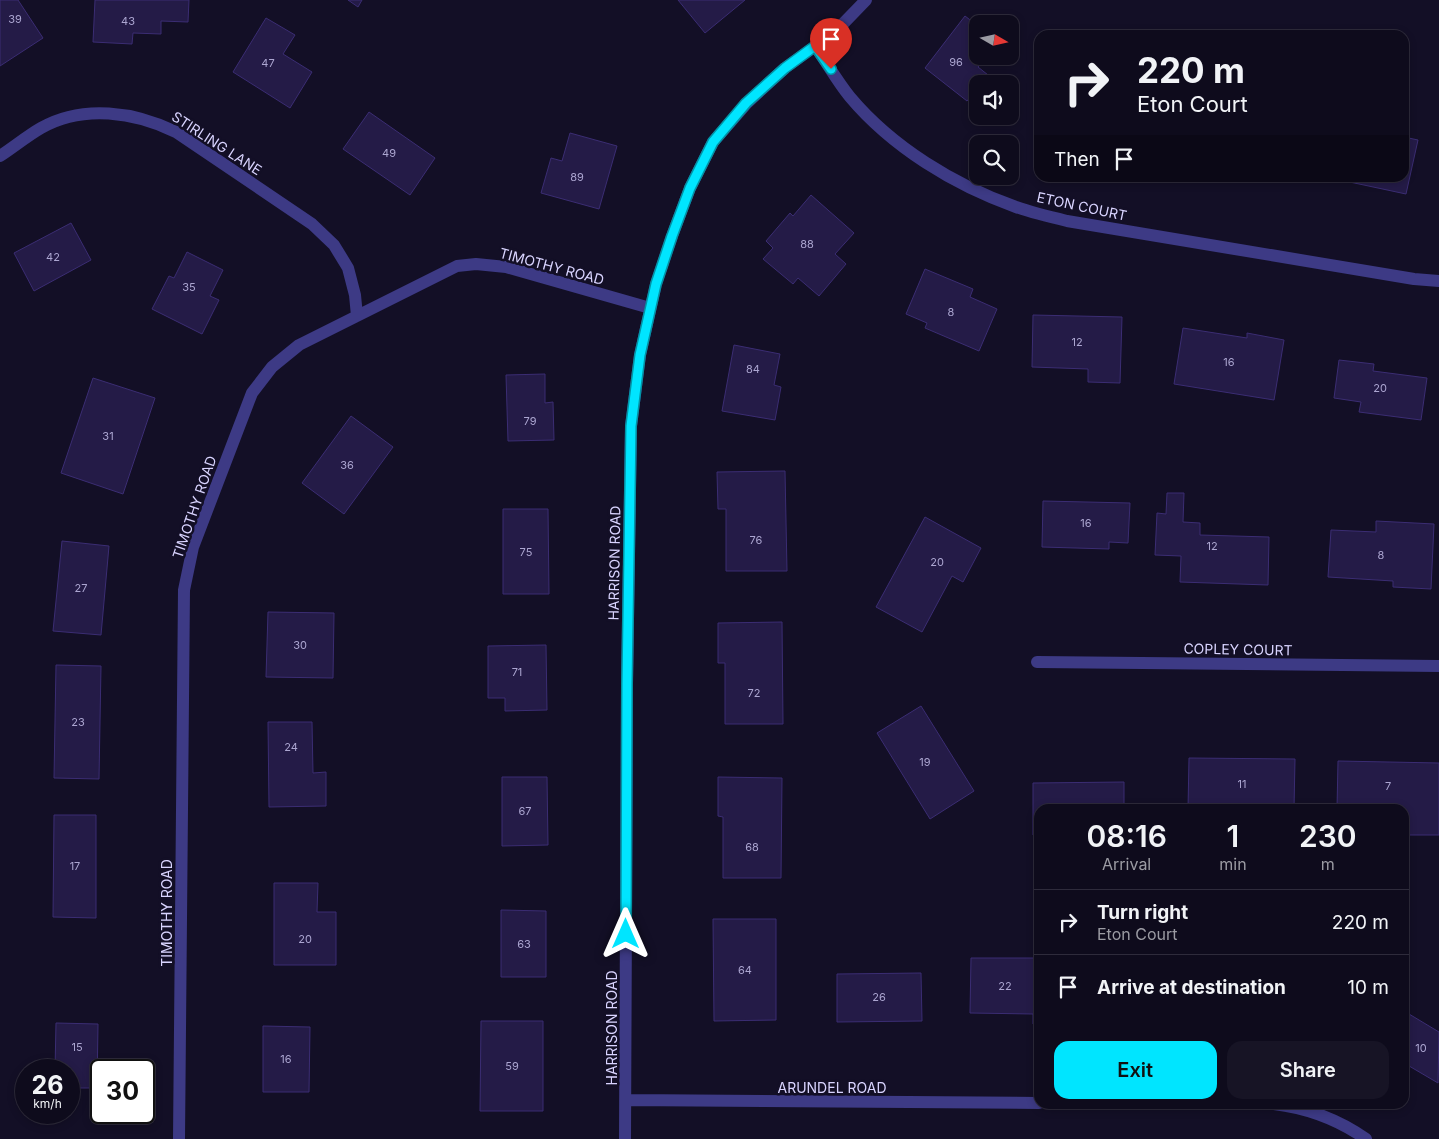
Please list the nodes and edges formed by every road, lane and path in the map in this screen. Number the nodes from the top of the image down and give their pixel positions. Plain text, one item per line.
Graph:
1 (866, 0) edge
2 (815, 46) junction
3 (0, 156) edge
4 (1439, 281) edge
5 (650, 308) junction
6 (357, 316) junction
7 (1037, 662) dead end
8 (1439, 666) edge
9 (626, 1100) junction
10 (1034, 1103) edge
11 (1302, 1109) edge
12 (179, 1139) edge
13 (625, 1139) edge
14 (1366, 1139) edge

1 - 2 street
2 - 4 street, ETON COURT
2 - 5 street, HARRISON ROAD
3 - 6 street, STIRLING LANE
5 - 6 street, TIMOTHY ROAD
5 - 9 street, HARRISON ROAD
6 - 12 street, TIMOTHY ROAD
7 - 8 street, COPLEY COURT
9 - 10 street, ARUNDEL ROAD
9 - 13 street, HARRISON ROAD
11 - 14 street

